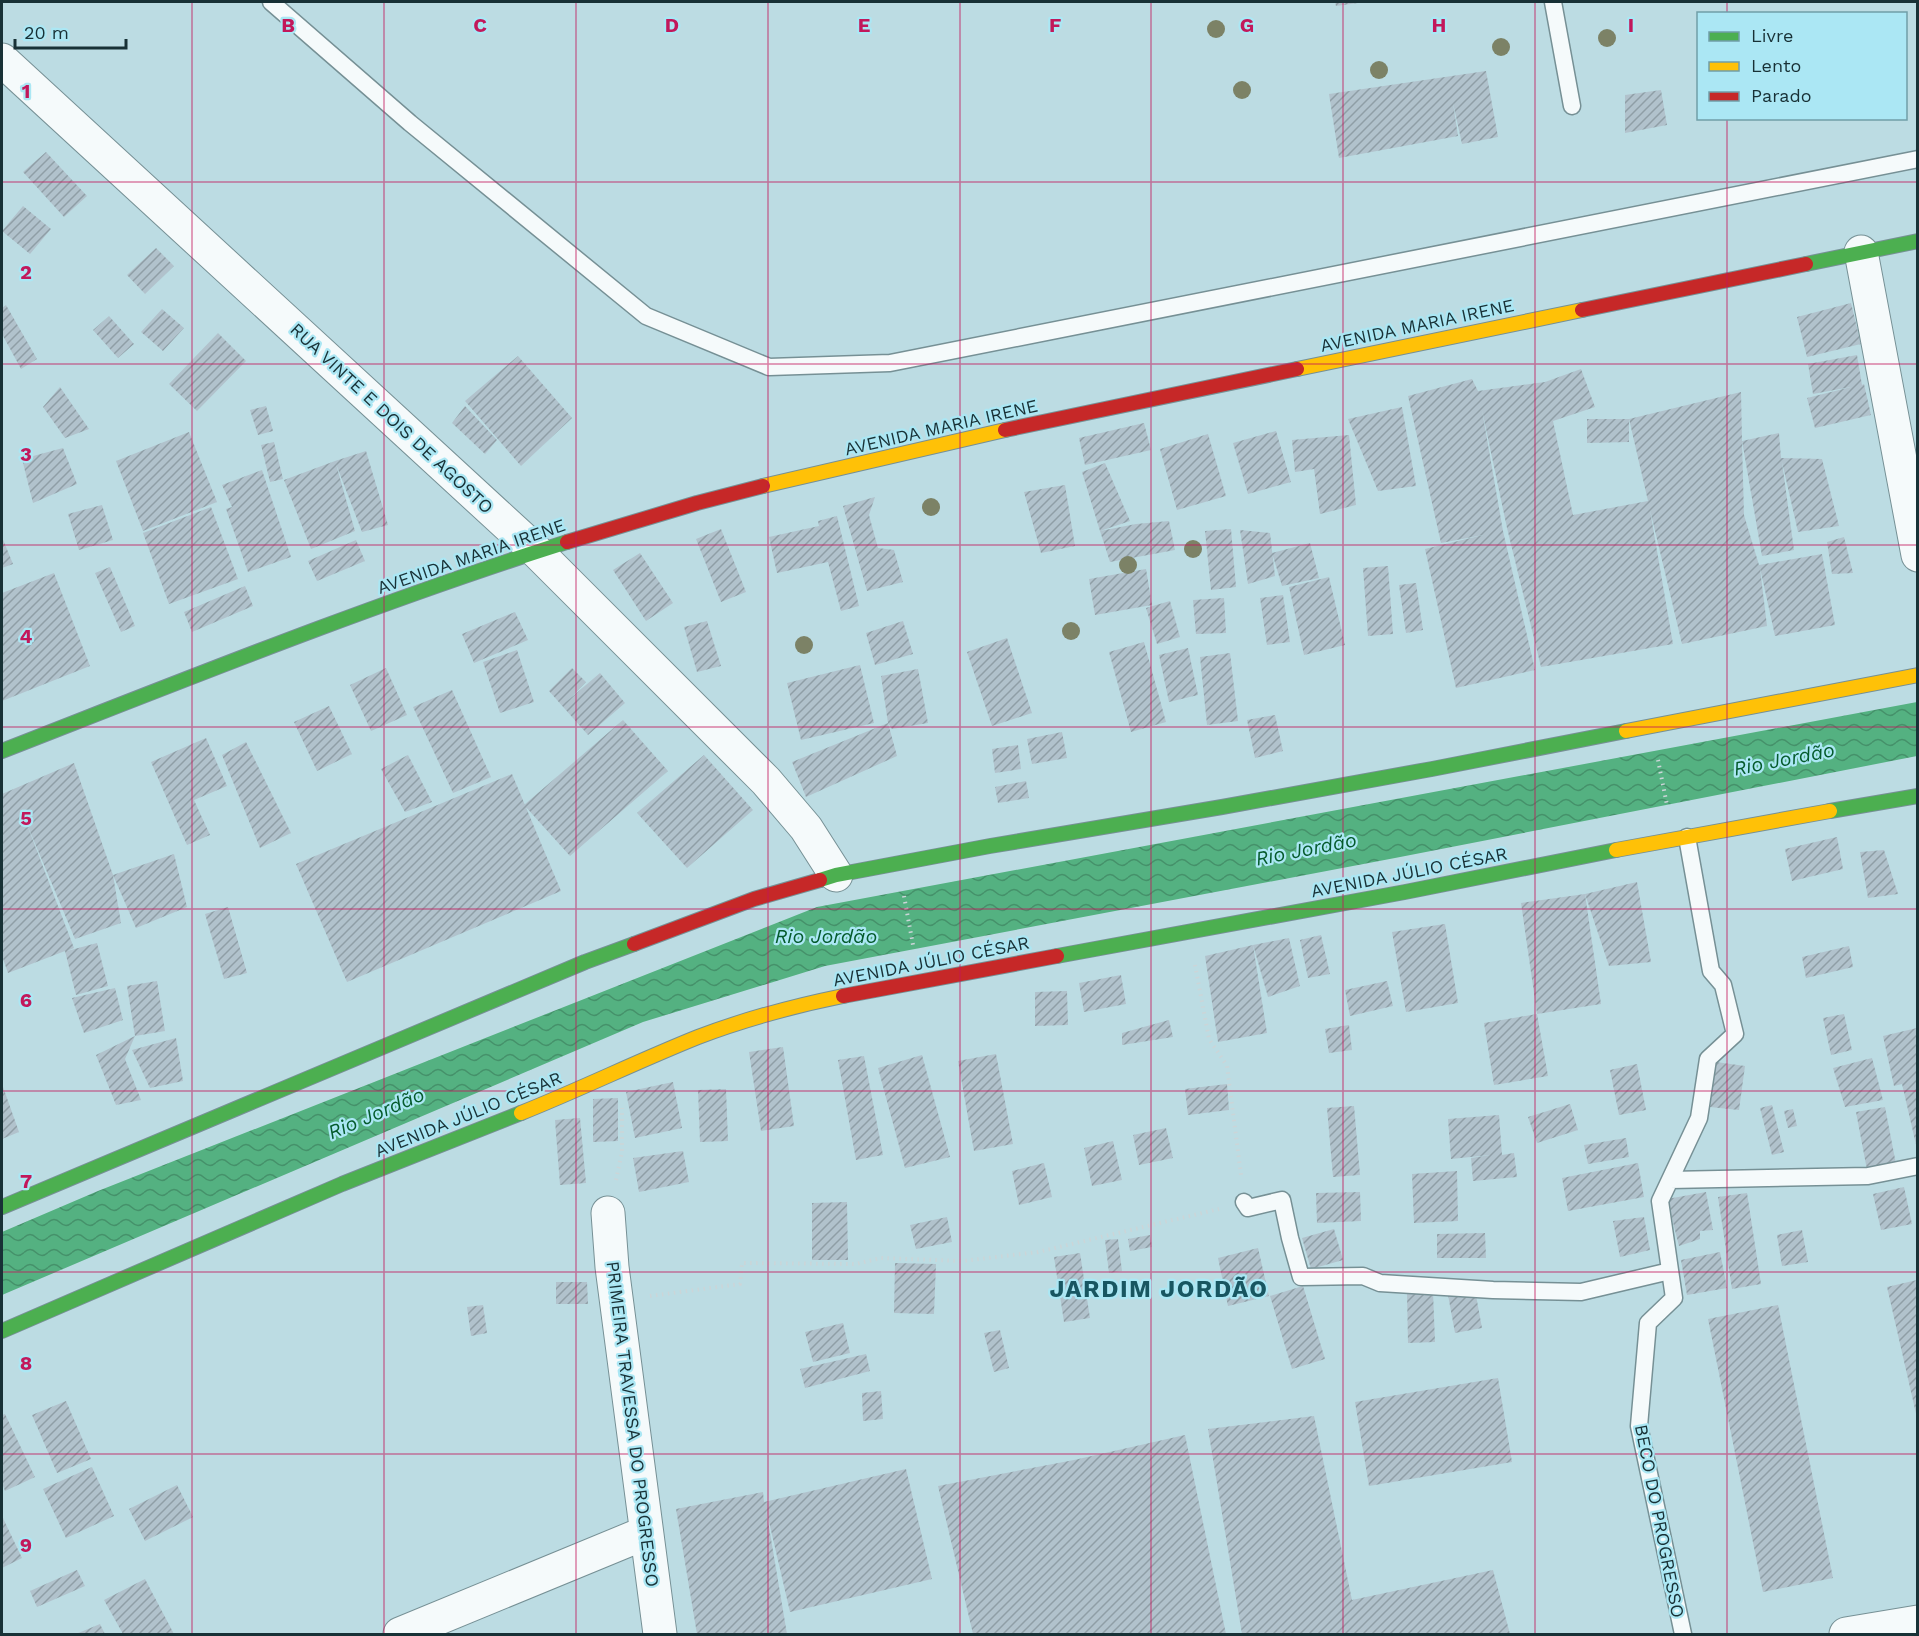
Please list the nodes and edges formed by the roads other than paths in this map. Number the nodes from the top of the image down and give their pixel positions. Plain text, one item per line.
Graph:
1 (272, 2) edge
2 (1553, 2) edge
3 (2, 60) edge
4 (1572, 106) dead end
5 (1917, 159) edge
6 (1917, 241) edge
7 (1861, 252) junction
8 (536, 551) junction
9 (1917, 555) edge
10 (1917, 675) edge
11 (2, 751) edge
12 (1917, 796) edge
13 (1687, 837) junction
14 (836, 875) junction
15 (1917, 1166) edge
16 (1670, 1180) junction
17 (1244, 1202) road end
18 (2, 1207) edge
19 (608, 1213) road end
20 (1670, 1271) junction
21 (2, 1331) edge
22 (645, 1533) junction
23 (1917, 1622) edge
24 (400, 1635) edge
25 (660, 1635) edge
26 (1683, 1635) edge
27 (1846, 1635) edge

1 - 5 lane
2 - 4 lane
3 - 8 street, RUA VINTE E DOIS DE AGOSTO
6 - 7 street, AVENIDA MARIA IRENE
7 - 8 street, AVENIDA MARIA IRENE
7 - 9 street
8 - 11 street, AVENIDA MARIA IRENE
8 - 14 street, RUA VINTE E DOIS DE AGOSTO
10 - 14 street
12 - 13 street, AVENIDA JÚLIO CÉSAR
13 - 16 lane, BECO DO PROGRESSO
13 - 21 street, AVENIDA JÚLIO CÉSAR
14 - 18 street
15 - 16 lane
16 - 20 lane, BECO DO PROGRESSO
17 - 20 lane
19 - 22 street, PRIMEIRA TRAVESSA DO PROGRESSO
20 - 26 lane, BECO DO PROGRESSO
22 - 24 street
22 - 25 street, PRIMEIRA TRAVESSA DO PROGRESSO
23 - 27 street

